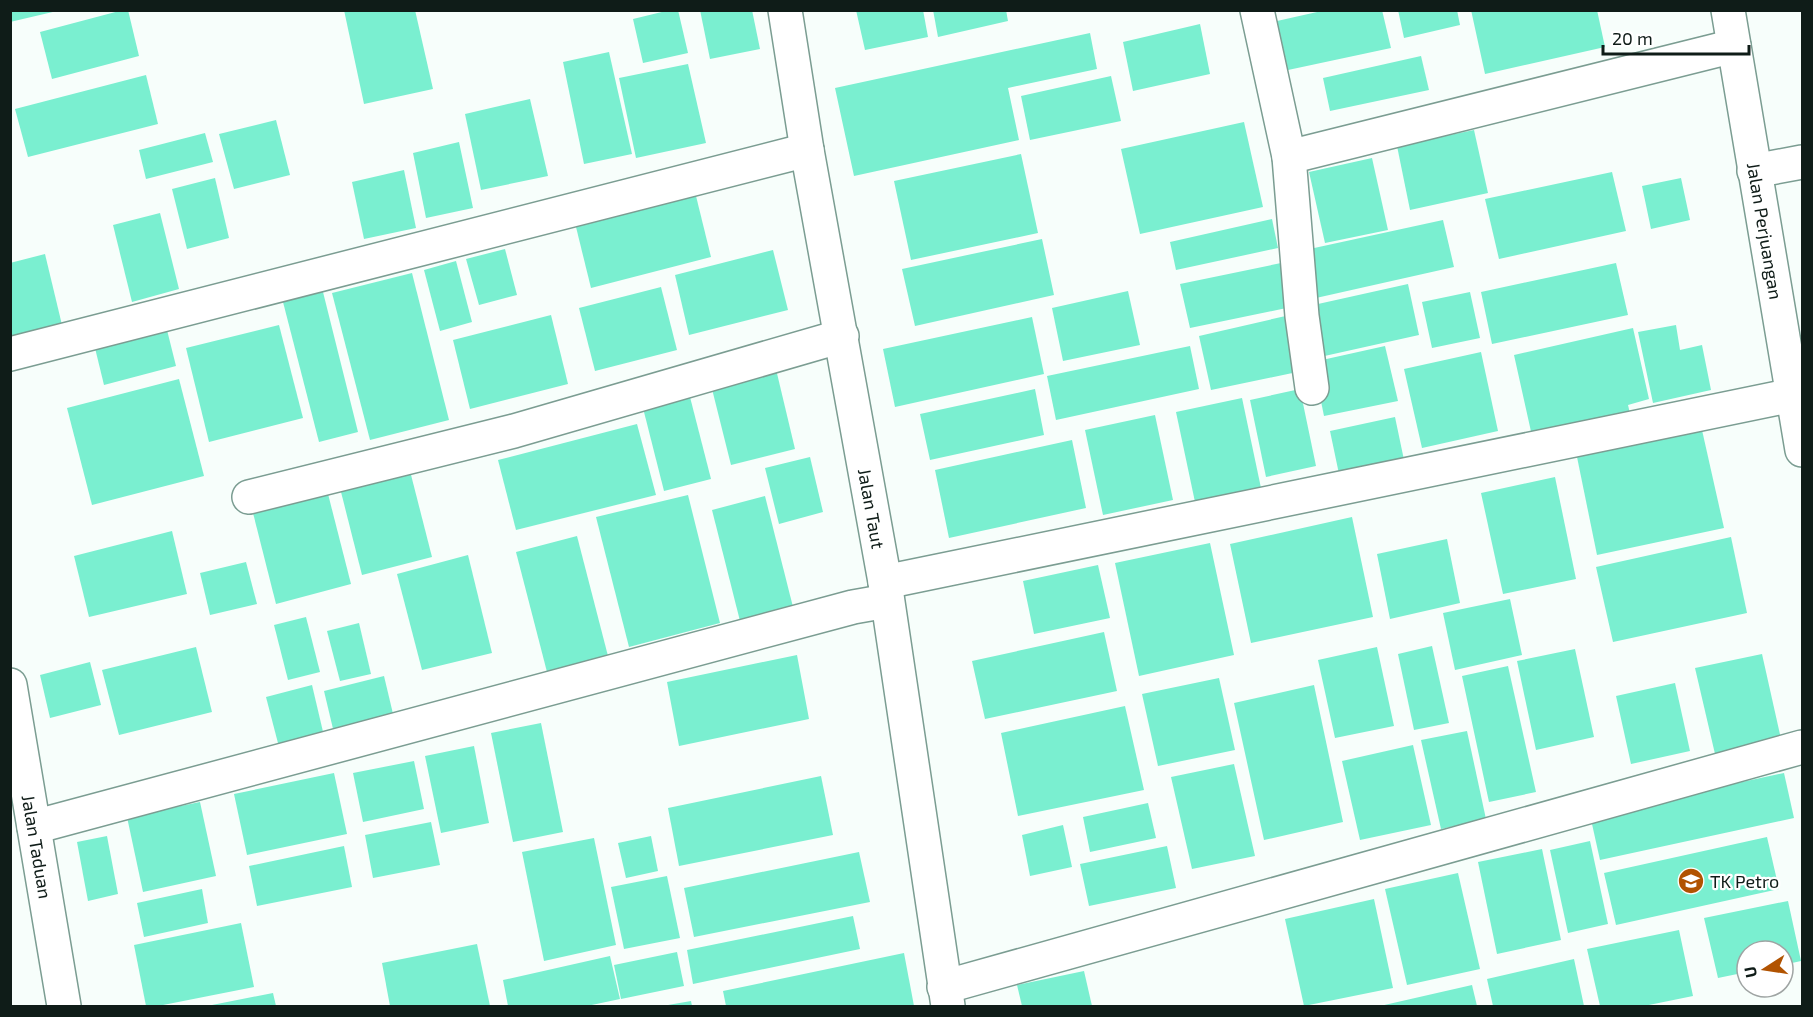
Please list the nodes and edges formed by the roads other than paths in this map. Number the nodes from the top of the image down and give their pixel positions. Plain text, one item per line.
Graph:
1 (784, 10) edge
2 (1257, 10) edge
3 (1728, 10) edge
4 (1734, 46) junction
5 (807, 150) junction
6 (1289, 157) junction
7 (1803, 162) edge
8 (1754, 171) junction
9 (842, 336) junction
10 (10, 354) edge
11 (1312, 388) dead end
12 (1793, 395) junction
13 (1803, 450) edge
14 (249, 497) dead end
15 (886, 591) junction
16 (12, 697) edge
17 (1803, 747) edge
18 (34, 827) junction
19 (946, 997) edge
20 (64, 1006) edge

1 - 5 street, Jalan Taut
2 - 6 street
3 - 4 street, Jalan Perjuangan
4 - 6 street
4 - 8 street, Jalan Perjuangan
5 - 9 street, Jalan Taut
5 - 10 street
6 - 11 street
7 - 8 street
8 - 12 street, Jalan Perjuangan
9 - 14 street
9 - 15 street, Jalan Taut
12 - 13 street, Jalan Perjuangan
12 - 15 street
15 - 18 street
15 - 19 street, Jalan Taut
16 - 18 street, Jalan Taduan
17 - 19 street
18 - 20 street, Jalan Taduan

